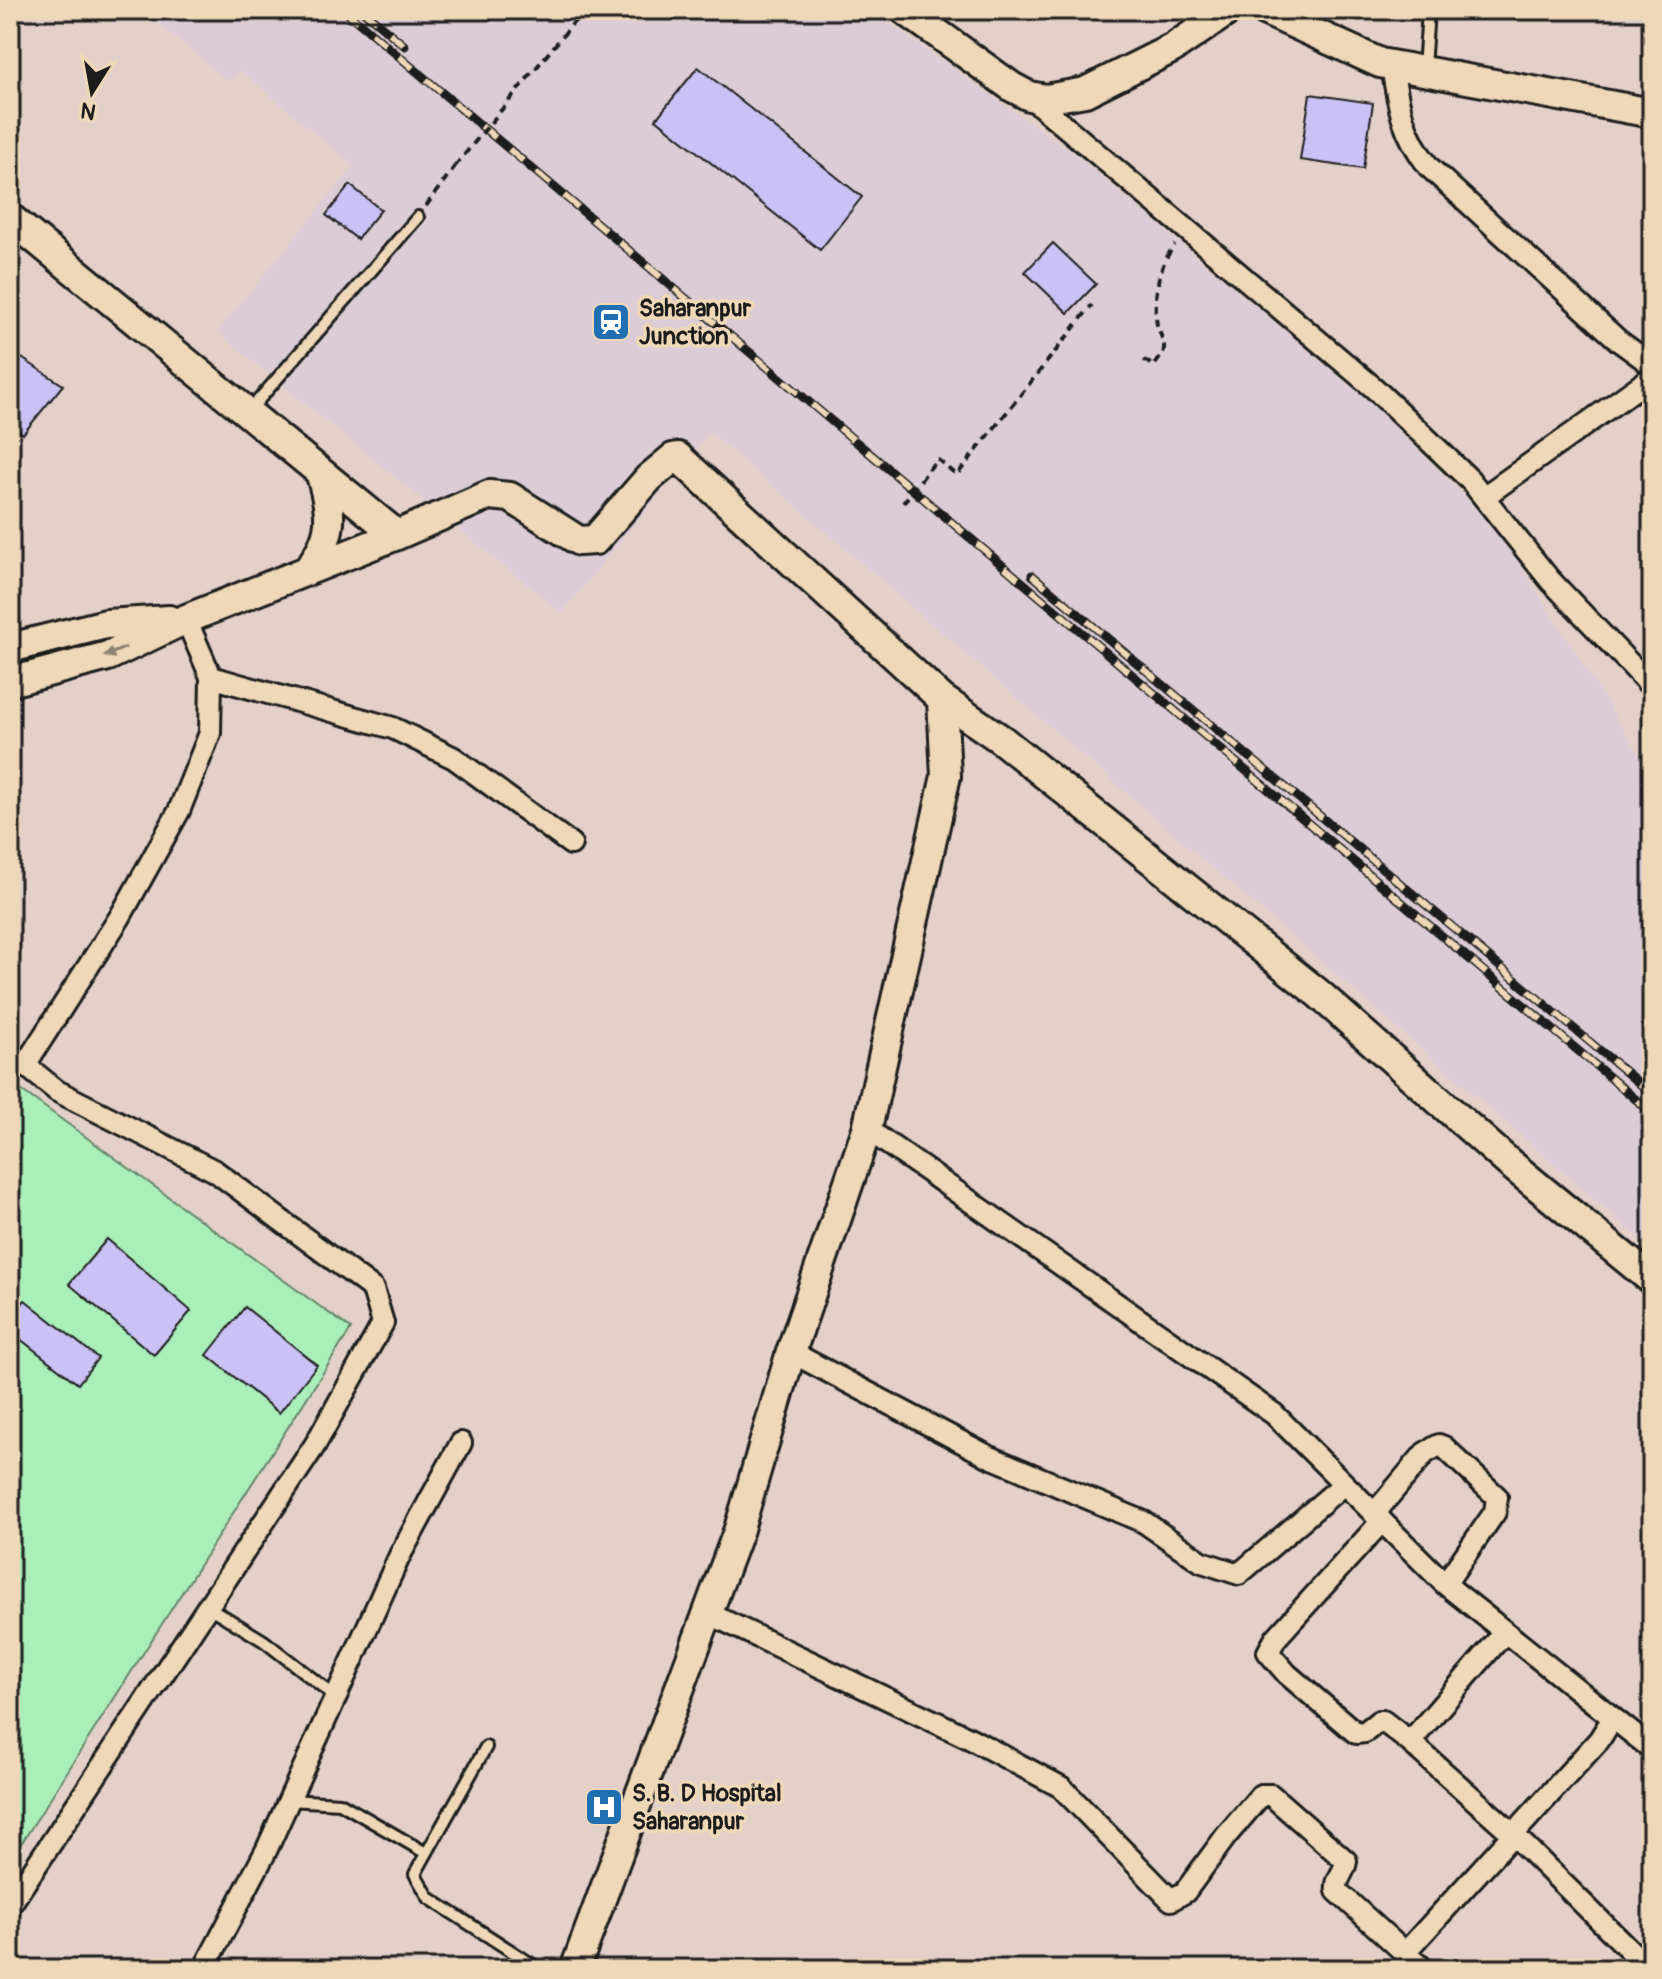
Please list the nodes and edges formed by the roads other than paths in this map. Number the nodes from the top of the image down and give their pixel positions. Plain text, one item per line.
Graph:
1 (905, 10) edge
2 (1229, 10) edge
3 (1264, 10) edge
4 (1428, 10) edge
5 (1392, 65) junction
6 (1424, 71) junction
7 (1029, 96) junction
8 (1652, 113) edge
9 (418, 217) road end
10 (10, 218) edge
11 (1652, 365) edge
12 (1652, 377) edge
13 (248, 413) junction
14 (320, 472) junction
15 (1485, 496) junction
16 (397, 535) junction
17 (307, 571) junction
18 (186, 619) junction
19 (10, 648) edge
20 (211, 677) junction
21 (10, 682) edge
22 (1652, 687) edge
23 (942, 699) junction
24 (571, 844) dead end
25 (17, 1061) edge
26 (867, 1129) junction
27 (1652, 1280) edge
28 (791, 1352) junction
29 (461, 1443) dead end
30 (1344, 1484) junction
31 (1378, 1517) junction
32 (1445, 1584) junction
33 (207, 1606) junction
34 (708, 1613) junction
35 (1505, 1632) junction
36 (336, 1697) junction
37 (1613, 1718) junction
38 (1410, 1742) junction
39 (486, 1747) dead end
40 (1652, 1749) edge
41 (289, 1800) junction
42 (1513, 1834) junction
43 (426, 1853) junction
44 (10, 1905) edge
45 (1405, 1953) junction
46 (1648, 1963) edge
47 (204, 1969) edge
48 (539, 1969) edge
49 (575, 1969) edge
50 (1424, 1969) edge

1 - 7 street
2 - 7 street
3 - 5 street
4 - 6 lane
5 - 6 street
5 - 11 street
6 - 8 street
7 - 15 street
9 - 13 lane
10 - 13 street
12 - 15 street
13 - 14 street
14 - 16 street
14 - 17 street
15 - 22 street
16 - 17 street
16 - 23 street
17 - 18 street
18 - 19 street
18 - 20 street
18 -> 21 street
20 - 24 street
20 - 25 street
23 - 26 street
23 - 27 street
25 - 33 street
26 - 28 street
26 - 30 street
28 - 30 street
28 - 34 street
29 - 36 street
30 - 31 street
31 - 32 street
31 - 32 street
31 - 38 street
32 - 35 street
33 - 36 lane
33 - 44 street
34 - 45 street
34 - 49 street
35 - 37 street
35 - 38 street
36 - 41 street
37 - 40 street
37 - 42 street
38 - 42 street
39 - 43 lane
41 - 43 lane
41 - 47 street
42 - 45 street
42 - 46 street
43 - 48 lane
45 - 50 street

